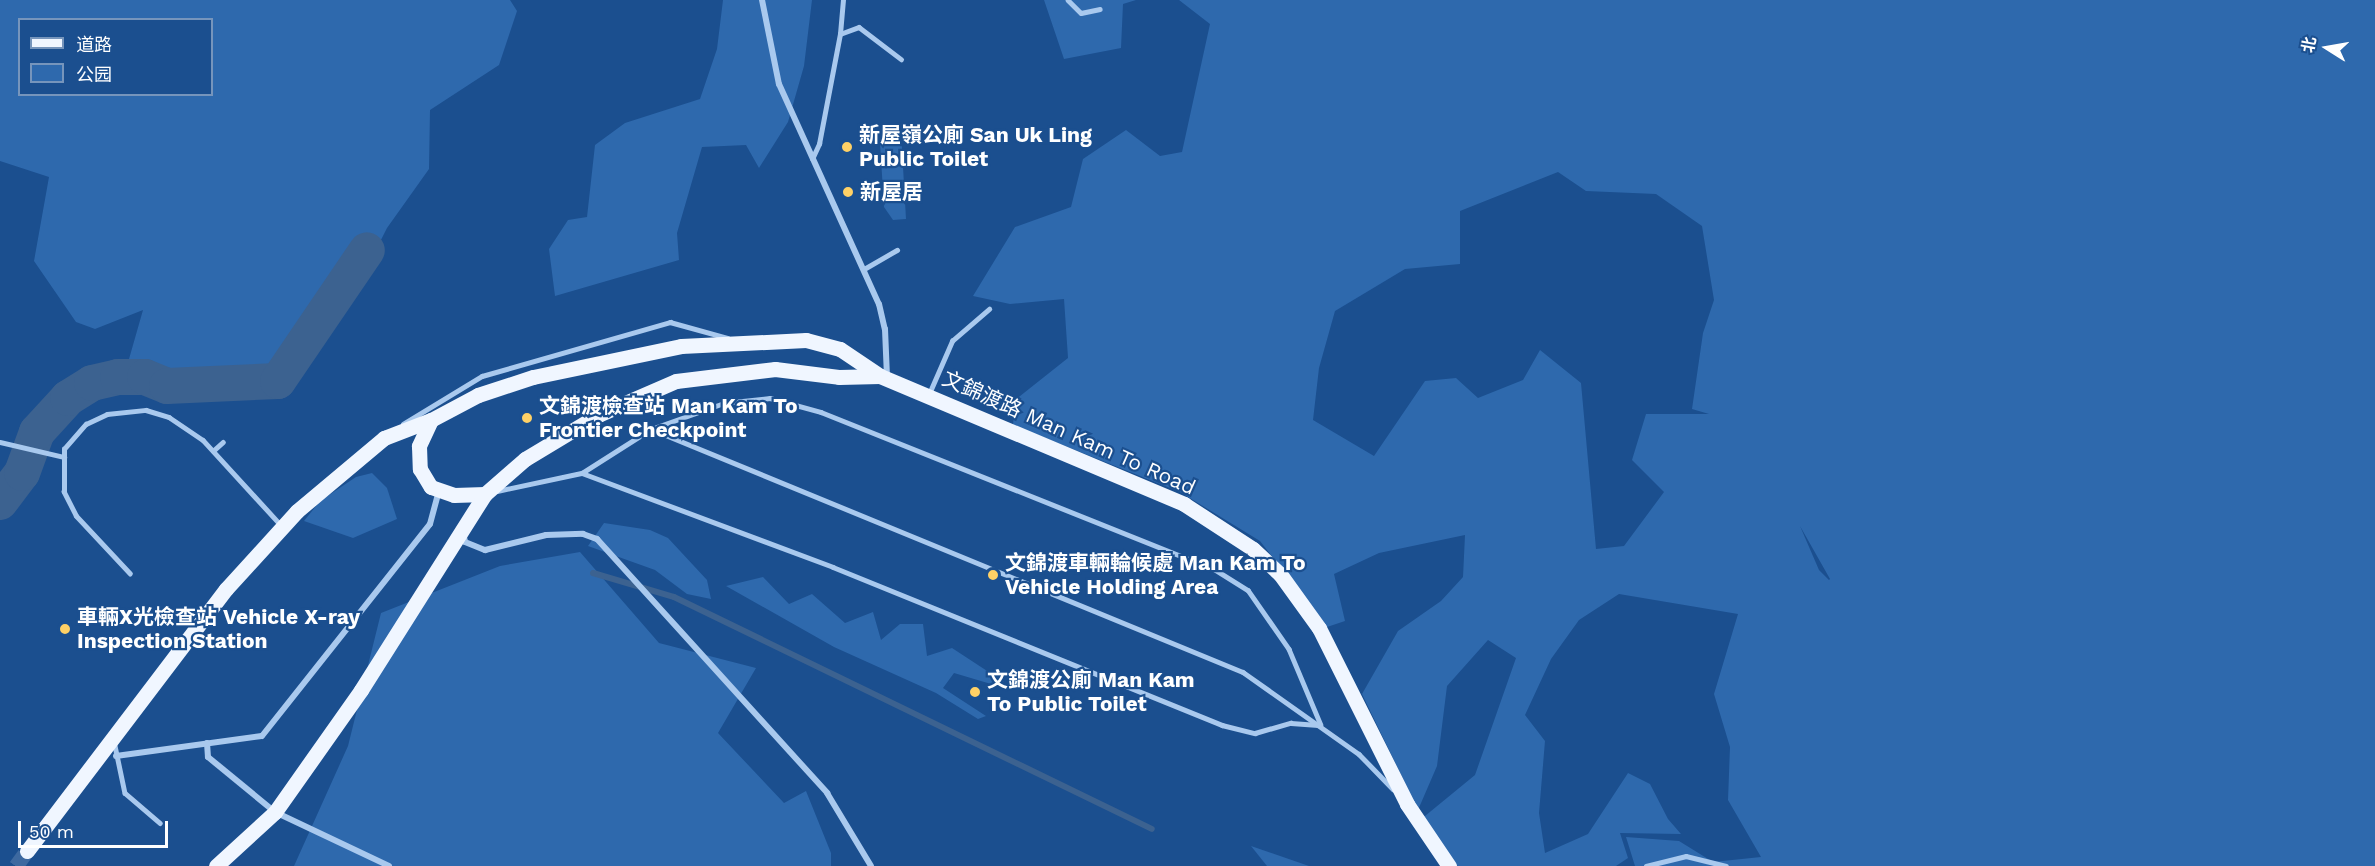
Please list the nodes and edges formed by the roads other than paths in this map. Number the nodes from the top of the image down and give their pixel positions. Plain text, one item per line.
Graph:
1 (762, 0) edge
2 (843, 0) edge
3 (1068, 0) edge
4 (1100, 9) dead end
5 (840, 34) junction
6 (901, 59) dead end
7 (812, 159) junction
8 (897, 250) dead end
9 (864, 268) junction
10 (989, 309) dead end
11 (739, 340) junction
12 (884, 378) junction
13 (929, 394) junction
14 (431, 420) junction
15 (651, 429) junction
16 (384, 438) junction
17 (0, 442) edge
18 (223, 442) dead end
19 (213, 451) junction
20 (64, 457) junction
21 (582, 473) junction
22 (440, 490) junction
23 (485, 494) junction
24 (283, 527) junction
25 (463, 530) junction
26 (130, 574) dead end
27 (1321, 725) junction
28 (113, 735) junction
29 (207, 743) junction
30 (117, 756) junction
31 (1407, 804) junction
32 (275, 812) junction
33 (160, 823) dead end
34 (27, 851) tunnel mouth
35 (216, 866) edge
36 (389, 866) edge
37 (871, 866) edge
38 (1449, 866) edge
39 (1646, 866) edge
40 (1726, 866) edge

1 - 7 street
2 - 5 lane
3 - 4 lane
5 - 6 lane
5 - 7 lane
7 - 9 street
8 - 9 lane
9 - 12 street
10 - 13 lane
11 - 12 main road, 文錦渡路 Man Kam To Road
11 - 14 main road, 文錦渡路 Man Kam To Road
11 - 16 lane, 文錦渡路 Man Kam To Road
12 - 13 main road, 文錦渡路 Man Kam To Road
12 - 23 main road, 文錦渡路 Man Kam To Road
13 - 31 main road, 文錦渡路 Man Kam To Road
14 - 16 main road, 文錦渡路 Man Kam To Road
14 - 22 main road
15 - 21 lane
15 - 27 lane
15 - 27 lane
16 - 24 main road, 文錦渡路 Man Kam To Road
17 - 20 lane
18 - 19 lane
19 - 20 lane
19 - 24 lane
20 - 26 lane
21 - 23 lane
21 - 27 lane
22 - 23 main road
22 - 29 street
23 - 25 main road, 文錦渡路 Man Kam To Road
24 - 28 main road, 文錦渡路 Man Kam To Road
25 - 32 main road, 文錦渡路 Man Kam To Road
25 - 37 street
27 - 31 lane
28 - 30 lane
28 - 34 main road, 文錦渡路 Man Kam To Road
29 - 30 street
29 - 32 street
30 - 33 lane
31 - 38 main road, 文錦渡路 Man Kam To Road
32 - 35 main road, 文錦渡路 Man Kam To Road
32 - 36 street
39 - 40 lane

